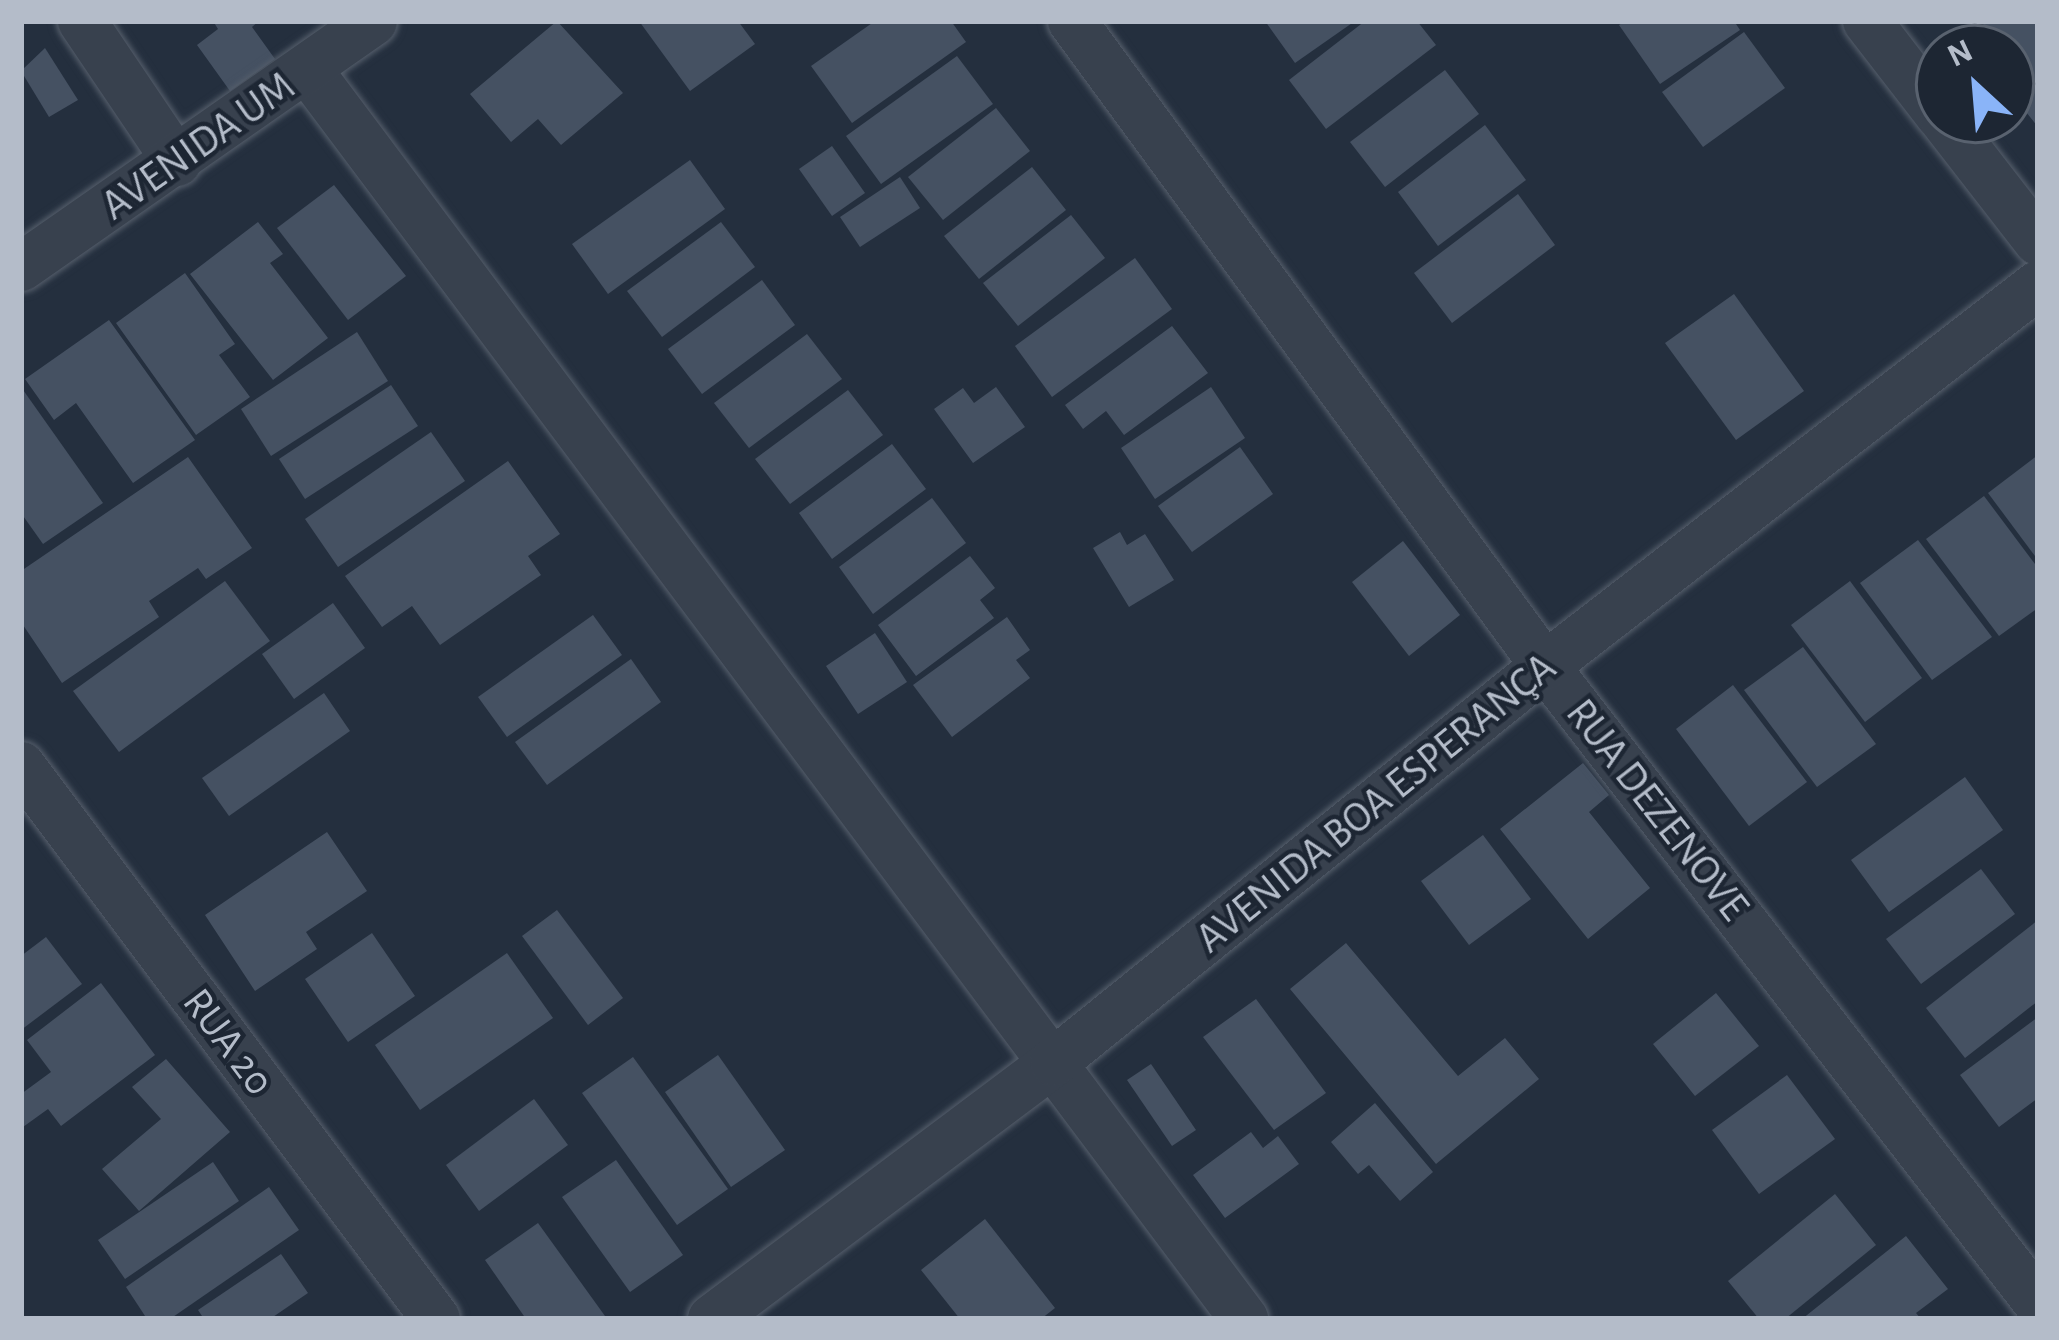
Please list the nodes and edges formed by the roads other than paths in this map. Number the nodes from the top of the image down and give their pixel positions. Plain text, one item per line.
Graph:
1 (82, 21) edge
2 (374, 21) edge
3 (1072, 21) edge
4 (1867, 21) edge
5 (308, 70) junction
6 (1915, 83) edge
7 (1962, 144) edge
8 (177, 162) junction
9 (2038, 241) edge
10 (21, 267) edge
11 (2038, 285) edge
12 (1545, 666) junction
13 (21, 766) edge
14 (1054, 1062) junction
15 (2038, 1303) edge
16 (436, 1319) edge
17 (712, 1319) edge
18 (1244, 1319) edge

1 - 8 street
2 - 5 street, AVENIDA UM
3 - 12 street, RUA DEZENOVE
4 - 6 street
5 - 8 street, AVENIDA UM
5 - 14 street
7 - 9 street
8 - 10 street, AVENIDA UM
11 - 12 street, AVENIDA BOA ESPERANÇA
12 - 14 street, AVENIDA BOA ESPERANÇA
12 - 15 street, RUA DEZENOVE
13 - 16 street, RUA 20
14 - 17 street, AVENIDA BOA ESPERANÇA
14 - 18 street

